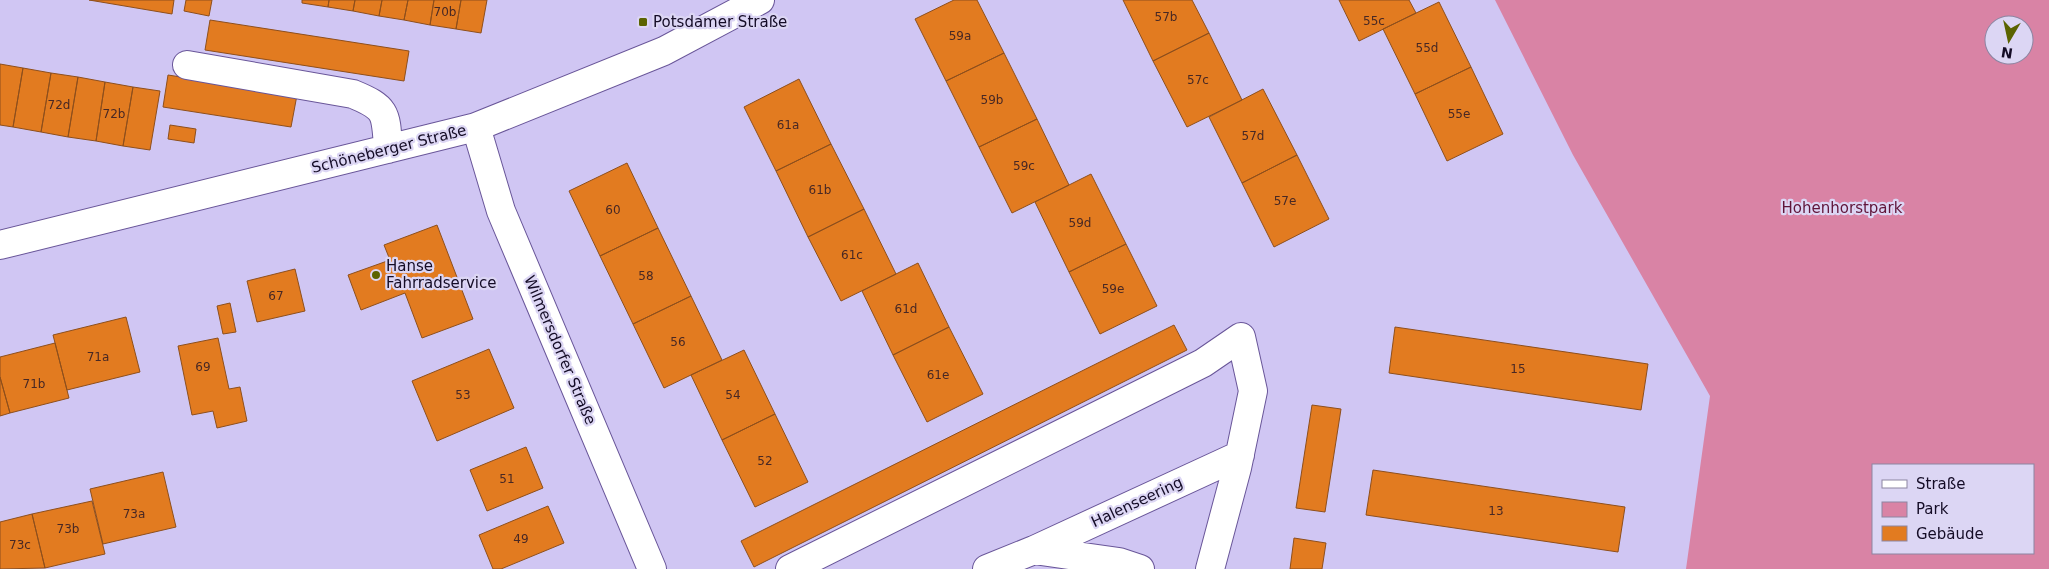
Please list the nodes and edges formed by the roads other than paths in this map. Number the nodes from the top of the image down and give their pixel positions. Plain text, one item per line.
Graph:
1 (760, 0) edge
2 (187, 66) dead end
3 (476, 127) junction
4 (388, 149) junction
5 (0, 245) edge
6 (1240, 454) junction
7 (1034, 550) junction
8 (652, 569) edge
9 (790, 569) edge
10 (987, 569) edge
11 (1140, 569) edge
12 (1210, 569) edge

1 - 3 street, Schöneberger Straße
2 - 4 street
3 - 4 street, Schöneberger Straße
3 - 8 street, Wilmersdorfer Straße
4 - 5 street, Schöneberger Straße
6 - 7 street, Halenseering
6 - 9 street
6 - 12 street
7 - 10 street, Halenseering
7 - 11 street

